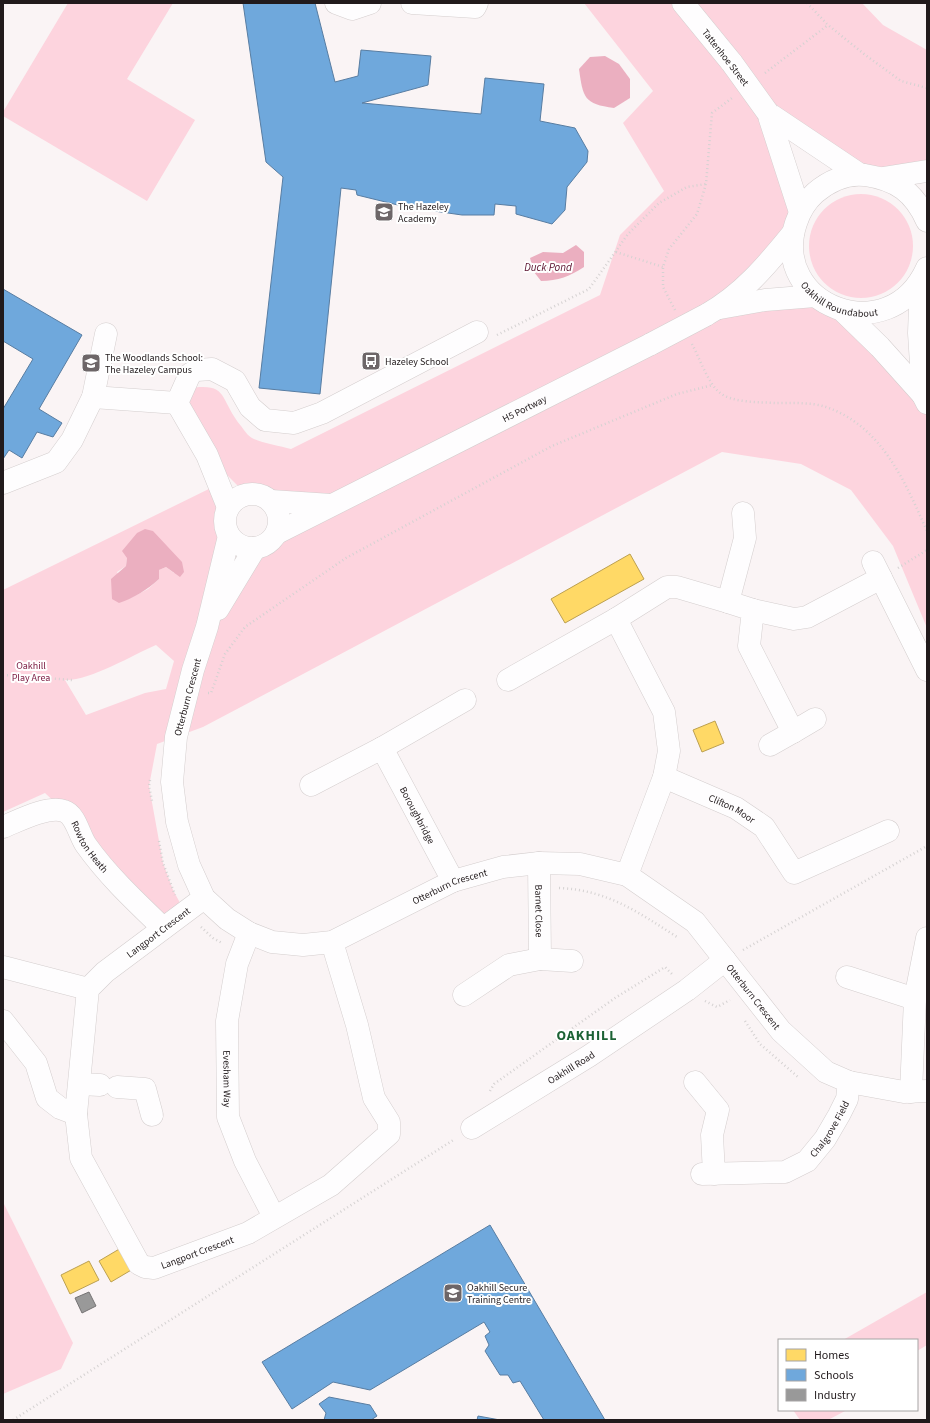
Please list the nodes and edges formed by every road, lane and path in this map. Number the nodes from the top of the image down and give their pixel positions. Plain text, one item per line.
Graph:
1 (336, 3) edge
2 (370, 3) edge
3 (412, 3) edge
4 (477, 3) edge
5 (683, 3) edge
6 (808, 3) edge
7 (828, 25) junction
8 (761, 76) dead end
9 (927, 88) edge
10 (736, 95) dead end
11 (768, 113) junction
12 (927, 171) edge
13 (859, 174) junction
14 (883, 178) junction
15 (800, 212) junction
16 (927, 221) edge
17 (793, 233) junction
18 (616, 252) dead end
19 (663, 267) junction
20 (924, 274) edge
21 (815, 296) junction
22 (712, 312) junction
23 (844, 312) junction
24 (678, 315) dead end
25 (477, 332) dead end
26 (106, 334) dead end
27 (692, 343) dead end
28 (93, 397) junction
29 (925, 399) edge
30 (177, 403) junction
31 (207, 456) junction
32 (3, 483) edge
33 (246, 494) junction
34 (271, 501) junction
35 (331, 505) junction
36 (228, 507) junction
37 (744, 513) dead end
38 (927, 531) edge
39 (277, 533) junction
40 (229, 536) junction
41 (255, 548) junction
42 (927, 550) edge
43 (877, 570) junction
44 (728, 602) junction
45 (753, 610) junction
46 (616, 619) junction
47 (207, 627) junction
48 (927, 670) edge
49 (3, 676) edge
50 (72, 680) dead end
51 (508, 680) dead end
52 (465, 700) dead end
53 (815, 719) dead end
54 (793, 732) junction
55 (770, 745) dead end
56 (382, 748) junction
57 (664, 777) junction
58 (150, 779) dead end
59 (311, 785) dead end
60 (153, 809) dead end
61 (3, 827) edge
62 (888, 830) dead end
63 (159, 840) dead end
64 (927, 846) edge
65 (539, 863) junction
66 (627, 875) junction
67 (453, 881) junction
68 (538, 887) junction
69 (204, 898) junction
70 (185, 912) junction
71 (163, 928) junction
72 (249, 934) junction
73 (927, 938) edge
74 (684, 941) dead end
75 (332, 942) junction
76 (242, 953) junction
77 (540, 959) junction
78 (725, 960) junction
79 (572, 962) dead end
80 (3, 967) edge
81 (848, 977) dead end
82 (88, 989) junction
83 (687, 990) junction
84 (464, 995) dead end
85 (734, 998) dead end
86 (915, 999) junction
87 (3, 1021) edge
88 (695, 1082) dead end
89 (849, 1082) junction
90 (99, 1085) junction
91 (919, 1092) edge
92 (488, 1097) dead end
93 (76, 1114) junction
94 (152, 1115) dead end
95 (472, 1128) joint
96 (274, 1217) junction
97 (13, 1420) edge

1 - 2 street
3 - 4 street
5 - 11 street, Tattenhoe Street, bridge
6 - 7 path
7 - 8 path
7 - 9 path
10 - 19 path
11 - 13 street, Tattenhoe Street
11 - 15 street, Tattenhoe Street
12 - 14 street
13 - 14 street, Oakhill Roundabout
13 - 15 street, Oakhill Roundabout
14 - 16 street, Oakhill Roundabout
15 - 17 street, Oakhill Roundabout
17 - 21 street, Oakhill Roundabout
17 - 22 street, H5 Portway
18 - 19 path
19 - 24 path
20 - 23 street, Oakhill Roundabout
20 - 29 street
21 - 22 street, H5 Portway
21 - 23 street, Oakhill Roundabout
22 - 35 street, H5 Portway, bridge
23 - 29 street
25 - 30 street
26 - 28 street
27 - 38 path
28 - 30 street
28 - 32 street
30 - 31 street
31 - 33 street
31 - 36 street
33 - 34 street
33 - 36 street
34 - 35 street
34 - 39 street
35 - 39 street, H5 Portway
36 - 40 street
37 - 44 street
39 - 41 street
40 - 41 street
40 - 47 street, Otterburn Crescent
41 - 47 street, Otterburn Crescent
42 - 43 path
43 - 45 street
43 - 48 street
44 - 45 street
44 - 46 street
45 - 54 street
46 - 51 street
46 - 57 street
47 - 69 street, Otterburn Crescent
49 - 50 path
52 - 56 street
53 - 54 street
54 - 55 street
56 - 59 street
56 - 67 street, Boroughbridge
57 - 62 street, Clifton Moor
57 - 66 street
58 - 60 path
61 - 71 street, Rowton Heath
63 - 70 path
64 - 78 path
65 - 66 street, Otterburn Crescent
65 - 67 street, Otterburn Crescent
65 - 68 street, Barnet Close
66 - 78 street, Otterburn Crescent
67 - 75 street, Otterburn Crescent
68 - 74 path
68 - 77 street, Barnet Close
69 - 70 street, Langport Crescent
69 - 72 street, Otterburn Crescent
70 - 71 street, Langport Crescent
70 - 76 path
71 - 82 street, Langport Crescent
72 - 75 street, Otterburn Crescent
72 - 76 street, Evesham Way
73 - 86 street, Otterburn Crescent
75 - 96 street, Langport Crescent
76 - 96 street, Evesham Way
77 - 79 street
77 - 84 street
78 - 83 street, Oakhill Road
78 - 89 street, Otterburn Crescent
80 - 82 street
81 - 86 street
82 - 90 street, Langport Crescent
83 - 85 path
83 - 92 path
83 - 95 street, Oakhill Road
86 - 91 street, Otterburn Crescent
87 - 93 street
88 - 89 street, Chalgrove Field
89 - 91 street, Otterburn Crescent
90 - 93 street, Langport Crescent
90 - 94 street
93 - 96 street, Langport Crescent
95 - 97 path

